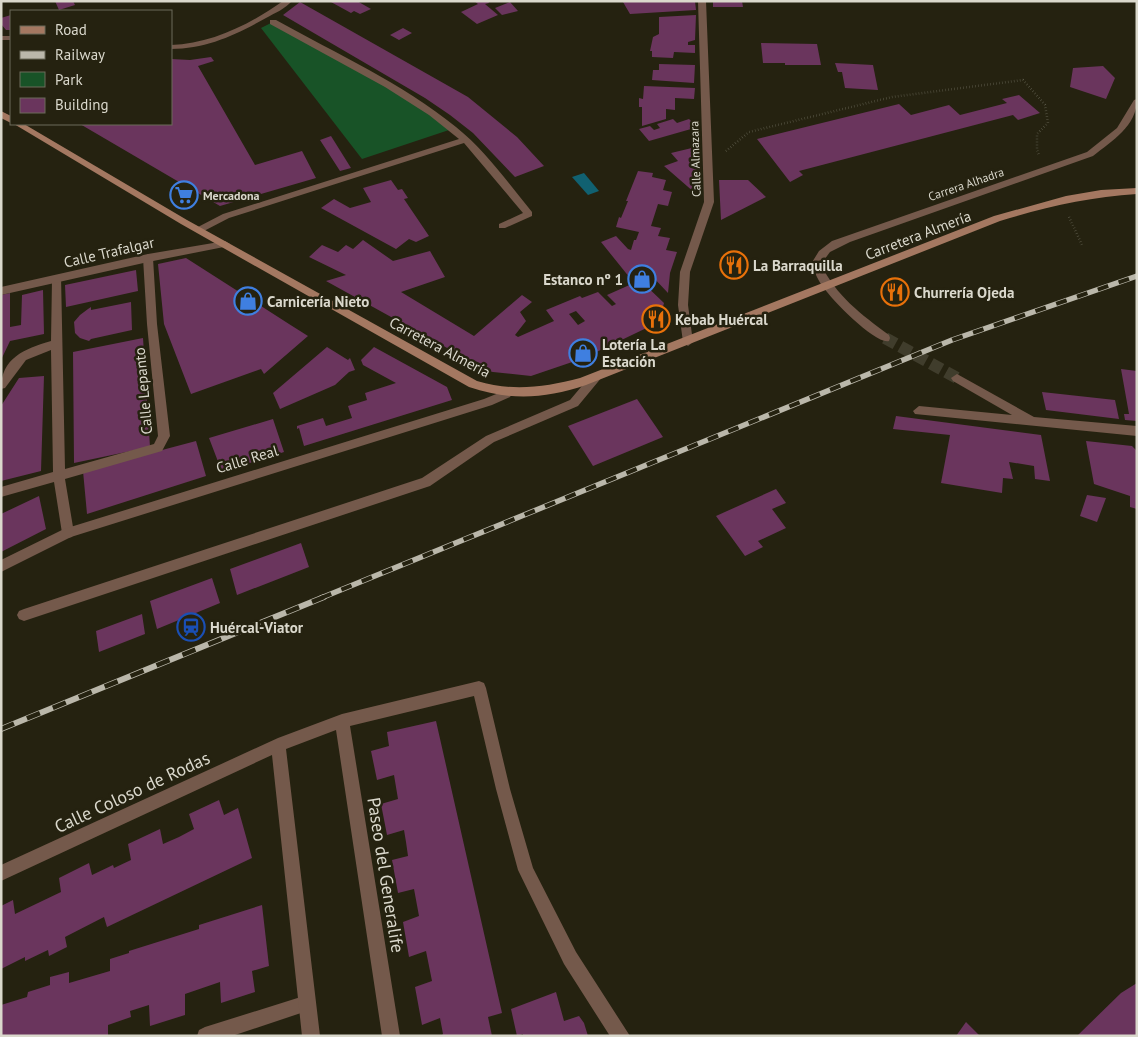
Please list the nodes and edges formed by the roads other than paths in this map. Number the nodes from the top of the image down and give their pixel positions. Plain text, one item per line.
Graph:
1 (288, 1) edge
2 (702, 1) edge
3 (273, 22) dead end
4 (172, 47) edge
5 (1137, 102) edge
6 (20, 125) edge
7 (465, 140) junction
8 (1137, 191) edge
9 (502, 226) dead end
10 (199, 230) junction
11 (225, 244) junction
12 (148, 258) junction
13 (56, 279) junction
14 (827, 286) junction
15 (1, 291) edge
16 (884, 338) tunnel mouth
17 (688, 342) junction
18 (56, 344) junction
19 (596, 377) junction
20 (958, 378) tunnel mouth
21 (1, 385) edge
22 (506, 394) junction
23 (919, 411) dead end
24 (1034, 422) junction
25 (1137, 431) edge
26 (59, 477) junction
27 (1, 492) edge
28 (68, 533) junction
29 (1, 566) edge
30 (24, 615) dead end
31 (342, 721) junction
32 (278, 745) junction
33 (1, 873) edge
34 (308, 1003) junction
35 (205, 1036) edge
36 (311, 1036) edge
37 (391, 1036) edge
38 (622, 1036) edge

1 - 4 street
2 - 17 street, Calle Almazara
3 - 7 street
5 - 14 street, Carrera Alhadra
6 - 10 main road, Carretera Almería
7 - 9 street
7 - 10 street
8 - 14 main road, Carretera Almería
10 - 11 main road, Carretera Almería
11 - 12 street, Calle Trafalgar
11 - 22 main road, Carretera Almería
12 - 13 street, Calle Trafalgar
12 - 26 street, Calle Lepanto
13 - 15 street, Calle Trafalgar
13 - 18 street
14 - 16 street
14 - 17 main road, Carretera Almería
17 - 19 main road, Carretera Almería
18 - 21 street
18 - 26 street
19 - 22 main road, Carretera Almería
19 - 30 street
20 - 24 street
22 - 28 street, Calle Real
23 - 24 street
24 - 25 street
26 - 27 street, Calle Lepanto
26 - 28 street
28 - 29 street, Calle Real
31 - 32 street, Calle Coloso de Rodas
31 - 37 street, Paseo del Generalife
31 - 38 street, Calle Coloso de Rodas
32 - 33 street, Calle Coloso de Rodas
32 - 34 street
34 - 35 street
34 - 36 street

